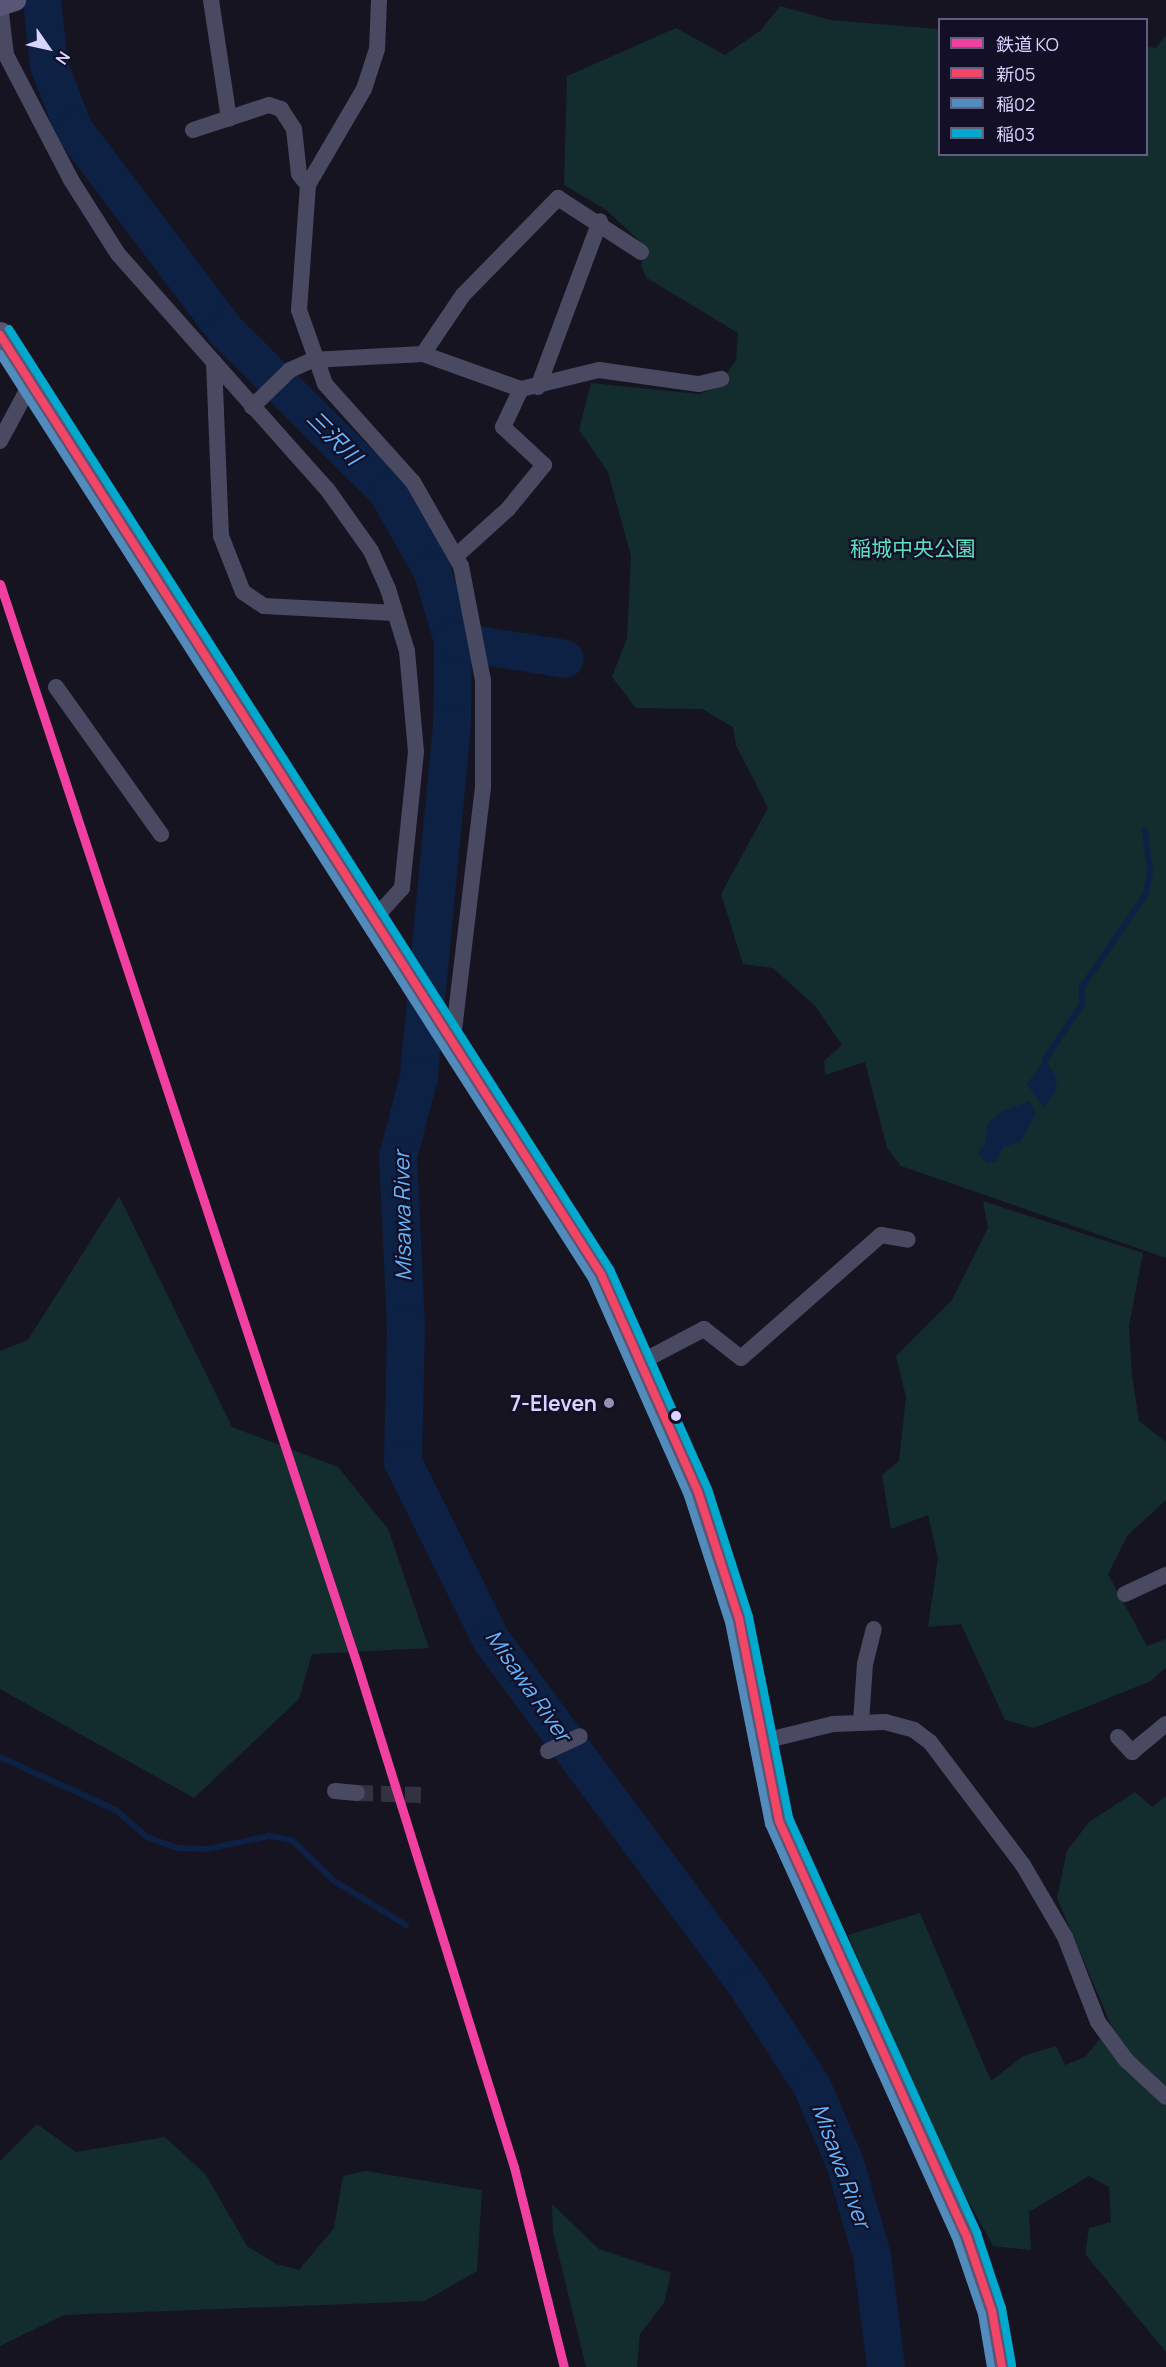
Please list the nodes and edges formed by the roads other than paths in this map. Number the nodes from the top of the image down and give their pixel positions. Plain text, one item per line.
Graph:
1 (15, 0) edge
2 (211, 0) edge
3 (379, 0) edge
4 (0, 5) edge
5 (229, 118) junction
6 (193, 130) dead end
7 (308, 185) junction
8 (600, 221) junction
9 (641, 252) dead end
10 (0, 335) edge
11 (423, 354) junction
12 (312, 360) junction
13 (214, 362) junction
14 (721, 379) dead end
15 (30, 385) junction
16 (529, 388) junction
17 (257, 402) junction
18 (0, 441) edge
19 (456, 556) junction
20 (395, 613) junction
21 (56, 687) dead end
22 (161, 834) dead end
23 (375, 918) junction
24 (453, 1039) junction
25 (908, 1240) dead end
26 (643, 1361) junction
27 (1166, 1575) edge
28 (1125, 1594) dead end
29 (874, 1629) dead end
30 (861, 1722) junction
31 (1166, 1724) edge
32 (580, 1736) dead end
33 (1118, 1737) dead end
34 (764, 1741) junction
35 (548, 1751) dead end
36 (335, 1791) dead end
37 (357, 1793) tunnel mouth
38 (1166, 2097) edge
39 (1002, 2367) edge

1 - 4 street
2 - 5 street
3 - 7 street
4 - 13 street
5 - 6 street
5 - 7 street
7 - 12 street
8 - 9 street
8 - 11 street
8 - 16 street
10 - 15 main road
11 - 12 street
11 - 16 street
12 - 17 street
12 - 19 street
13 - 17 street
13 - 20 street
14 - 16 street
15 - 18 street
15 - 23 main road
16 - 19 street
17 - 20 street
19 - 24 street
20 - 23 street
21 - 22 street
23 - 24 main road
24 - 26 main road
25 - 26 street
26 - 34 main road
27 - 28 street
29 - 30 street
30 - 34 street
30 - 38 street
31 - 33 street
32 - 35 street
34 - 39 main road
36 - 37 street

